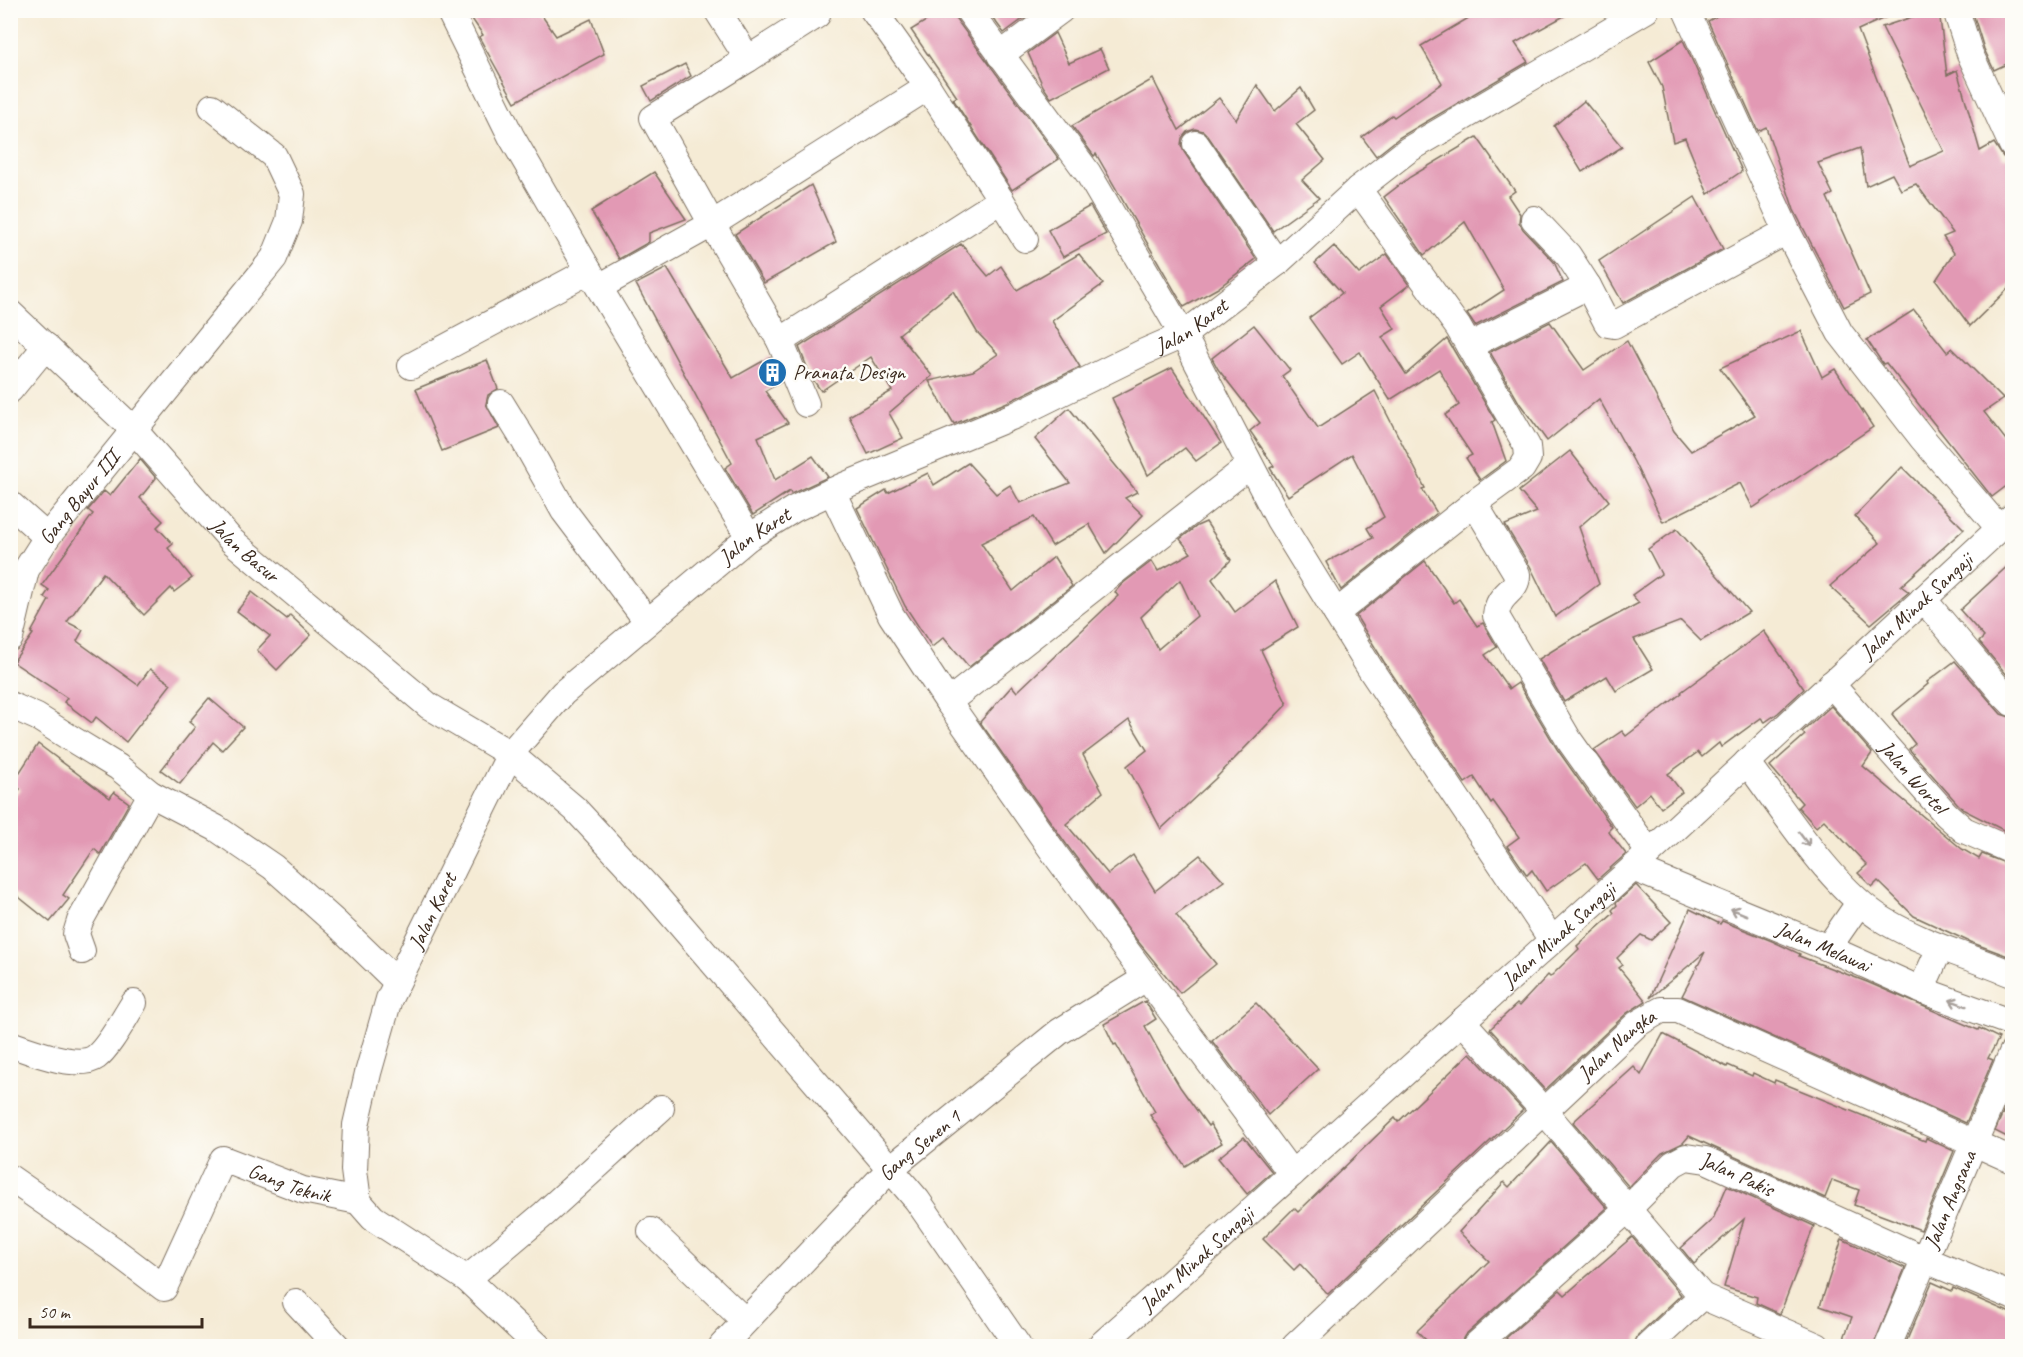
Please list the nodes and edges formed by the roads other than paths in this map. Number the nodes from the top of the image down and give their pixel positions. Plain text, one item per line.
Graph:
1 (449, 10) edge
2 (717, 10) edge
3 (873, 10) edge
4 (968, 10) edge
5 (1061, 10) edge
6 (1646, 10) edge
7 (1686, 10) edge
8 (1956, 10) edge
9 (817, 15) dead end
10 (1000, 55) junction
11 (748, 59) junction
12 (928, 87) junction
13 (212, 107) dead end
14 (1196, 144) dead end
15 (2013, 145) edge
16 (1358, 189) junction
17 (1000, 200) junction
18 (1534, 219) dead end
19 (711, 224) junction
20 (1787, 231) junction
21 (1025, 239) dead end
22 (1277, 263) junction
23 (594, 279) junction
24 (1588, 286) junction
25 (10, 313) edge
26 (1183, 335) junction
27 (780, 341) junction
28 (46, 346) junction
29 (1469, 346) junction
30 (411, 366) dead end
31 (10, 390) edge
32 (501, 403) dead end
33 (806, 404) dead end
34 (133, 429) junction
35 (1250, 466) junction
36 (832, 491) junction
37 (1474, 503) junction
38 (10, 504) edge
39 (2006, 523) edge
40 (46, 537) junction
41 (750, 537) junction
42 (1923, 599) junction
43 (1336, 613) junction
44 (647, 621) junction
45 (10, 638) edge
46 (1831, 684) junction
47 (948, 702) junction
48 (2013, 703) edge
49 (10, 705) edge
50 (510, 754) junction
51 (1747, 762) junction
52 (151, 794) junction
53 (2013, 851) edge
54 (1641, 860) junction
55 (1859, 903) junction
56 (1552, 940) junction
57 (1828, 948) junction
58 (1940, 948) junction
59 (82, 951) dead end
60 (2013, 975) edge
61 (1146, 978) junction
62 (397, 982) junction
63 (1921, 990) junction
64 (134, 1003) dead end
65 (1462, 1021) junction
66 (2013, 1023) edge
67 (10, 1044) edge
68 (2013, 1053) edge
69 (661, 1108) dead end
70 (1544, 1111) junction
71 (1974, 1143) junction
72 (2013, 1160) edge
73 (891, 1168) junction
74 (1292, 1174) junction
75 (10, 1178) edge
76 (358, 1202) junction
77 (1627, 1210) junction
78 (651, 1231) dead end
79 (1926, 1260) junction
80 (467, 1279) junction
81 (1702, 1296) junction
82 (2013, 1296) edge
83 (296, 1302) dead end
84 (745, 1321) junction
85 (337, 1347) edge
86 (538, 1347) edge
87 (722, 1347) edge
88 (1018, 1347) edge
89 (1100, 1347) edge
90 (1295, 1347) edge
91 (1475, 1347) edge
92 (1648, 1347) edge
93 (1817, 1347) edge
94 (1888, 1347) edge

1 - 23 street
2 - 11 street
3 - 12 street
4 - 10 street
5 - 10 street
6 - 16 street, Jalan Karet
7 - 20 street
8 - 15 street
9 - 11 street
10 - 26 street
11 - 19 street
12 - 17 street
12 - 19 street
13 - 34 street, Gang Bayur III
14 - 22 street
16 - 22 street, Jalan Karet
16 - 29 street
17 - 21 street
17 - 27 street
18 - 24 street
19 - 23 street
19 - 27 street
20 - 24 street
20 - 39 street
22 - 26 street, Jalan Karet
23 - 30 street
23 - 41 street
24 - 29 street
25 - 28 street, Jalan Basur
26 - 35 street
26 - 36 street, Jalan Karet
27 - 33 street
28 - 31 street
28 - 34 street, Jalan Basur
29 - 37 street
32 - 44 street
34 - 40 street, Gang Bayur III
34 - 50 street, Jalan Basur
35 - 43 street
35 - 47 street
36 - 41 street, Jalan Karet
36 - 47 street
37 - 43 street
37 - 54 street
38 - 40 street
39 - 42 street, Jalan Minak Sangaji
40 - 45 street, Gang Bayur III
41 - 44 street, Jalan Karet
42 - 46 street, Jalan Minak Sangaji
42 - 48 street
43 - 56 street
44 - 50 street, Jalan Karet
46 - 51 street, Jalan Minak Sangaji
46 - 53 street, Jalan Wortel
47 - 61 street
49 - 52 street
50 - 62 street, Jalan Karet
50 - 73 street, Jalan Basur
51 - 54 street, Jalan Minak Sangaji
51 -> 55 street
52 - 59 street
52 - 62 street
54 - 56 street, Jalan Minak Sangaji
57 -> 54 street, Jalan Melawai
55 - 57 street
55 - 58 street
56 - 65 street, Jalan Minak Sangaji
57 - 63 street, Jalan Melawai
58 - 60 street
58 - 63 street
61 - 73 street, Gang Senen 1
61 - 74 street
62 - 76 street, Jalan Karet
66 -> 63 street, Jalan Melawai
64 - 67 street
65 - 70 street
65 - 74 street, Jalan Minak Sangaji
68 - 71 street, Jalan Angsana
69 - 80 street
70 - 71 street, Jalan Nangka
70 - 77 street
70 - 90 street, Jalan Nangka
71 - 72 street, Jalan Nangka
71 - 79 street, Jalan Angsana
73 - 84 street, Gang Senen 1
73 - 88 street, Jalan Basur
74 - 89 street, Jalan Minak Sangaji
75 - 76 street, Gang Teknik
76 - 80 street
77 - 79 street, Jalan Pakis
77 - 81 street
77 - 91 street, Jalan Pakis
78 - 84 street
79 - 82 street, Jalan Pakis
79 - 94 street, Jalan Angsana
80 - 86 street
81 - 92 street
81 - 93 street
83 - 85 street
84 - 87 street, Gang Senen 1

